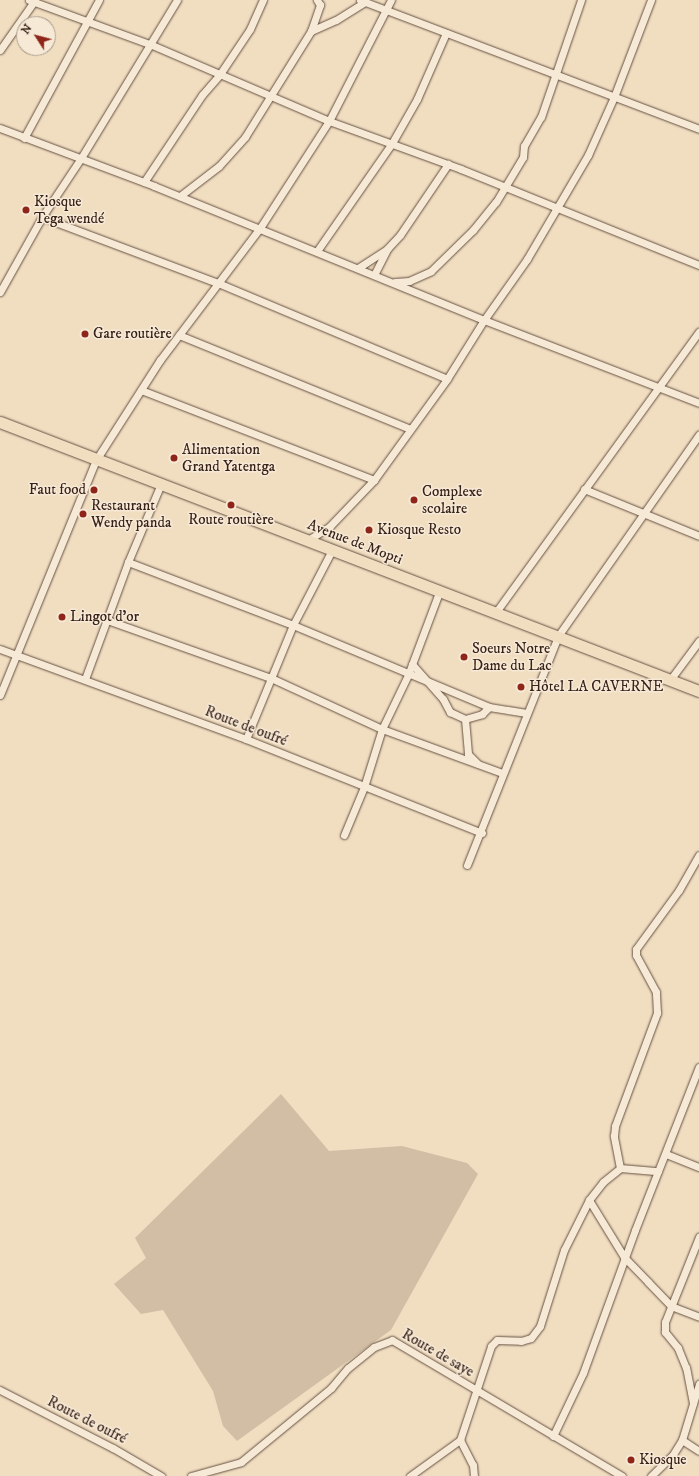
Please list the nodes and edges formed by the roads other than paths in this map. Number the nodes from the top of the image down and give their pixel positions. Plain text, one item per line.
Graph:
1 (99, 0) edge
2 (177, 0) edge
3 (263, 0) edge
4 (317, 0) edge
5 (391, 0) edge
6 (581, 0) edge
7 (651, 0) edge
8 (33, 1) edge
9 (362, 1) edge
10 (387, 10) junction
11 (87, 22) junction
12 (311, 31) junction
13 (446, 33) junction
14 (152, 45) junction
15 (0, 50) edge
16 (220, 74) junction
17 (554, 74) junction
18 (271, 96) junction
19 (614, 97) junction
20 (329, 121) junction
21 (0, 128) edge
22 (699, 129) edge
23 (24, 138) junction
24 (392, 143) junction
25 (81, 158) junction
26 (448, 164) junction
27 (144, 182) junction
28 (505, 188) junction
29 (180, 196) junction
30 (557, 209) junction
31 (42, 217) junction
32 (260, 228) junction
33 (387, 249) junction
34 (316, 251) junction
35 (699, 265) edge
36 (358, 268) junction
37 (374, 275) junction
38 (392, 282) junction
39 (218, 283) junction
40 (0, 292) edge
41 (484, 320) junction
42 (699, 332) edge
43 (178, 335) junction
44 (447, 379) junction
45 (659, 388) junction
46 (141, 390) junction
47 (699, 403) edge
48 (2, 425) edge
49 (410, 429) junction
50 (699, 435) edge
51 (96, 460) junction
52 (374, 480) junction
53 (161, 484) junction
54 (584, 489) junction
55 (642, 513) junction
56 (699, 536) edge
57 (308, 540) junction
58 (332, 550) junction
59 (128, 562) junction
60 (440, 590) junction
61 (496, 612) junction
62 (107, 620) junction
63 (293, 625) junction
64 (558, 636) junction
65 (699, 641) edge
66 (0, 649) edge
67 (16, 655) junction
68 (412, 664) junction
69 (408, 675) junction
70 (270, 678) junction
71 (86, 679) junction
72 (670, 680) junction
73 (426, 682) junction
74 (699, 691) edge
75 (0, 695) edge
76 (489, 707) junction
77 (527, 713) junction
78 (465, 719) junction
79 (382, 729) junction
80 (246, 740) junction
81 (480, 765) junction
82 (502, 773) junction
83 (364, 786) junction
84 (482, 833) junction
85 (344, 835) dead end
86 (699, 855) edge
87 (467, 865) dead end
88 (699, 1067) edge
89 (666, 1154) junction
90 (699, 1167) edge
91 (620, 1168) junction
92 (658, 1171) junction
93 (589, 1200) junction
94 (699, 1237) edge
95 (624, 1257) junction
96 (671, 1306) junction
97 (699, 1317) edge
98 (699, 1384) edge
99 (475, 1389) junction
100 (0, 1390) edge
101 (693, 1403) junction
102 (554, 1436) junction
103 (460, 1440) junction
104 (682, 1440) junction
105 (699, 1450) edge
106 (161, 1476) edge
107 (191, 1476) edge
108 (410, 1476) edge
109 (474, 1476) edge
110 (622, 1476) edge
111 (651, 1476) edge

1 - 11 street
2 - 14 street
3 - 16 street
4 - 12 street
5 - 10 street
6 - 17 street
7 - 19 street
8 - 11 street
8 - 15 street
9 - 10 street
9 - 12 street
10 - 13 street
10 - 20 street
11 - 14 street
11 - 23 street
12 - 18 street
13 - 17 street
13 - 24 street
14 - 16 street
14 - 25 street
16 - 18 street
16 - 27 street
17 - 19 street
17 - 28 street
18 - 20 street
18 - 29 street
19 - 22 street
19 - 30 street
20 - 24 street
20 - 32 street
21 - 23 street
23 - 25 street
24 - 26 street
24 - 34 street
25 - 27 street
25 - 31 street
26 - 28 street
26 - 33 street
27 - 29 street
28 - 30 street
28 - 38 street
29 - 32 street
30 - 35 street
30 - 41 street
31 - 39 street
31 - 40 street
32 - 34 street
32 - 39 street
33 - 36 street
33 - 37 street
34 - 36 street
36 - 37 street
37 - 38 street
38 - 41 street
39 - 43 street
39 - 44 street
41 - 44 street
41 - 45 street
42 - 45 street
43 - 46 street
43 - 49 street
44 - 49 street
45 - 47 street
45 - 54 street
46 - 51 street
46 - 52 street
48 - 51 main road, Avenue de Mopti
49 - 52 street
50 - 55 street
51 - 53 main road, Avenue de Mopti
51 - 67 street
52 - 57 street
53 - 57 main road, Avenue de Mopti
53 - 59 street
54 - 55 street
54 - 61 street
55 - 56 street
55 - 64 street
57 - 58 main road, Avenue de Mopti
58 - 60 main road, Avenue de Mopti
58 - 63 street
59 - 62 street
59 - 63 street
60 - 61 main road, Avenue de Mopti
60 - 68 street
61 - 64 main road, Avenue de Mopti
62 - 70 street
62 - 71 street
63 - 69 street
63 - 70 street
64 - 72 main road, Avenue de Mopti
64 - 77 street
65 - 72 street
66 - 67 street, Route de oufré
67 - 71 street, Route de oufré
67 - 75 street
68 - 69 street
68 - 73 street
69 - 73 street
69 - 79 street
70 - 79 street
70 - 80 street
71 - 80 street, Route de oufré
72 - 74 main road, Avenue de Mopti
73 - 76 street
73 - 78 street
76 - 77 street
76 - 78 street
77 - 82 street
78 - 81 street
79 - 81 street
79 - 83 street
80 - 83 street, Route de oufré
81 - 82 street
82 - 84 street
83 - 84 street, Route de oufré
83 - 85 street
84 - 87 street
86 - 91 street
88 - 89 street
89 - 90 street
89 - 92 street
91 - 92 street
91 - 93 street
92 - 95 street
93 - 95 street
93 - 99 street
94 - 96 street
95 - 96 street
95 - 102 street
96 - 97 street
96 - 101 street
98 - 101 street
99 - 102 street, Route de saye
99 - 103 street
99 - 107 street, Route de saye
100 - 106 street, Route de oufré
101 - 104 street
102 - 110 street, Route de saye
103 - 108 street
103 - 109 street
104 - 105 street
104 - 111 street

